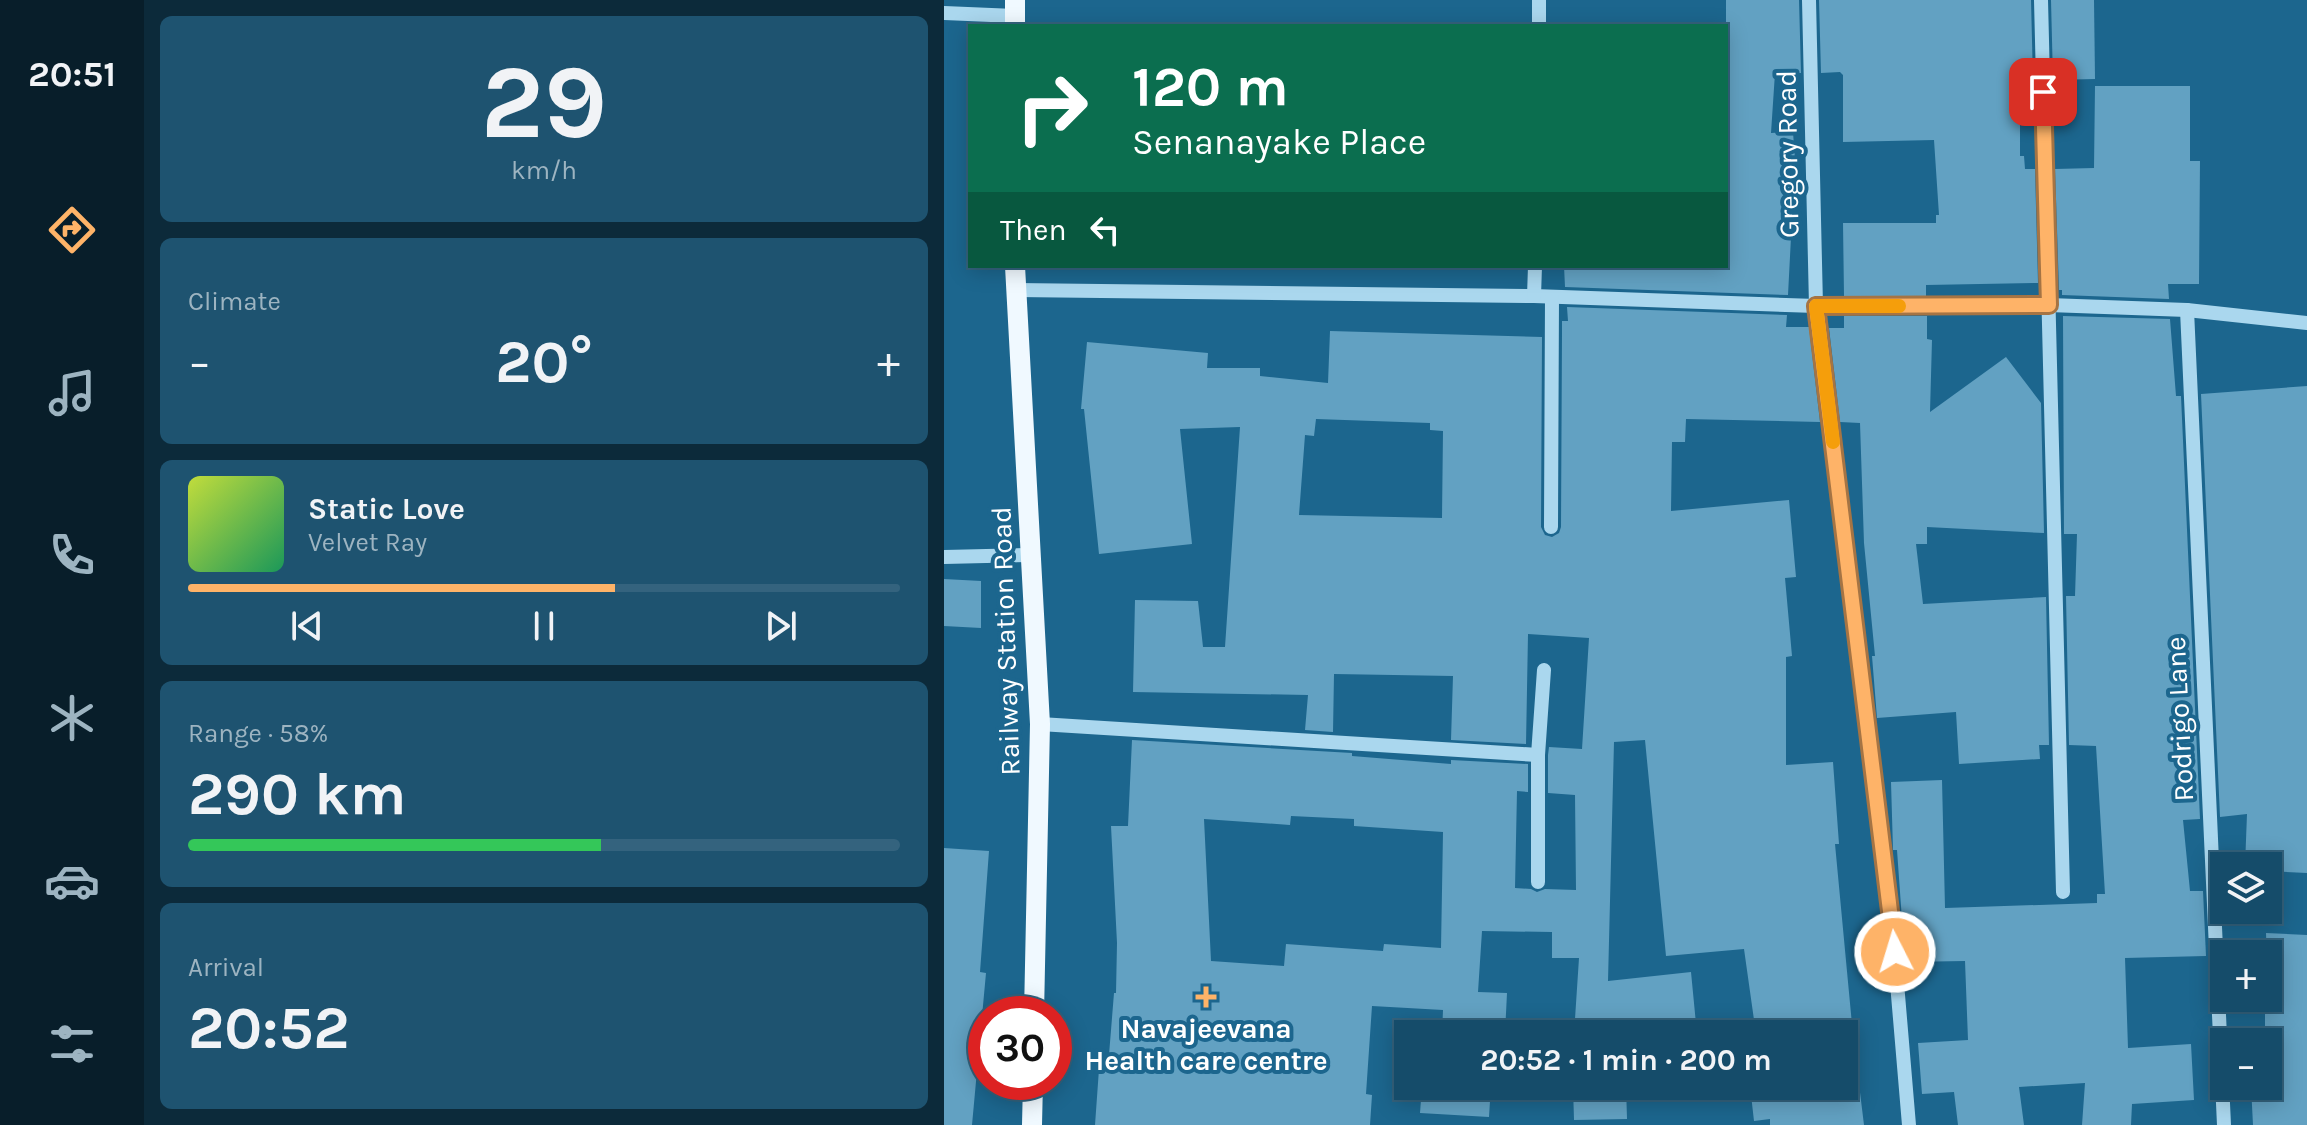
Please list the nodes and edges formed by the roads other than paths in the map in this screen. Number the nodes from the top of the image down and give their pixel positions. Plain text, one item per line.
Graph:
1 (1539, 0) edge
2 (1809, 0) edge
3 (2041, 0) edge
4 (944, 13) edge
5 (1015, 14) edge
6 (1539, 24) edge
7 (1015, 268) edge
8 (1535, 268) edge
9 (1015, 290) junction
10 (1534, 296) junction
11 (1552, 297) junction
12 (2049, 305) junction
13 (1816, 306) junction
14 (2187, 310) junction
15 (2307, 323) edge
16 (1551, 527) dead end
17 (1030, 555) junction
18 (944, 557) edge
19 (1544, 670) dead end
20 (1040, 724) junction
21 (1538, 755) junction
22 (1538, 882) dead end
23 (2063, 892) dead end
24 (1034, 996) edge
25 (1033, 1100) edge
26 (1032, 1125) edge
27 (1909, 1125) edge
28 (2224, 1125) edge

1 - 6 street
2 - 13 street, Gregory Road
3 - 12 street
4 - 5 street
7 - 9 main road, Railway Station Road
8 - 10 street
9 - 10 street
9 - 17 main road, Railway Station Road
10 - 11 street
11 - 13 street
11 - 16 street
12 - 13 street
12 - 14 street
12 - 23 street
13 - 27 street, Gregory Road
14 - 15 street
14 - 28 street, Rodrigo Lane
17 - 18 street
17 - 20 main road, Railway Station Road
19 - 21 street
20 - 21 street
20 - 24 main road, Railway Station Road
21 - 22 street
25 - 26 main road

